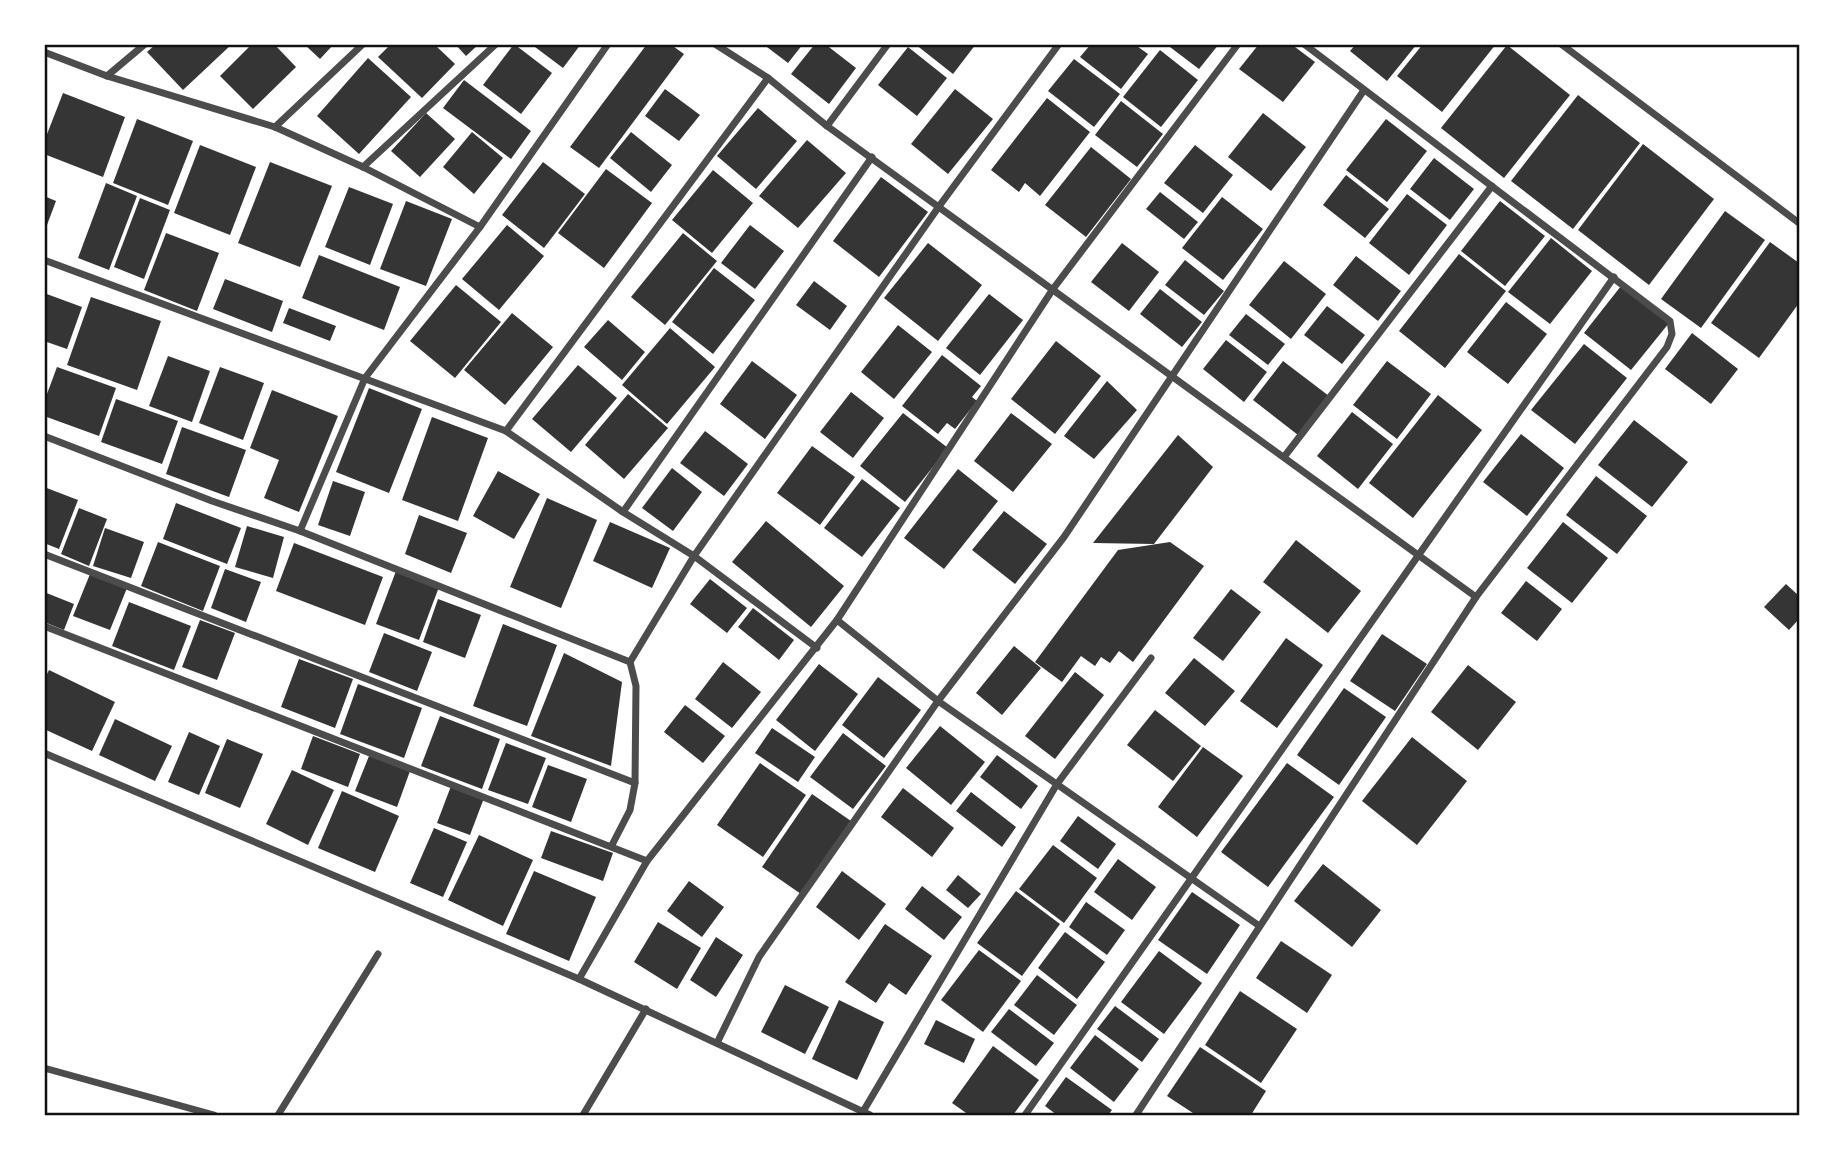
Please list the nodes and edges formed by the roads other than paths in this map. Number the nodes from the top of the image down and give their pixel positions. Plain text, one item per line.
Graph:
1 (145, 44) edge
2 (363, 44) edge
3 (496, 44) edge
4 (608, 44) edge
5 (716, 44) edge
6 (888, 44) edge
7 (1059, 44) edge
8 (1238, 44) edge
9 (1304, 44) edge
10 (1561, 44) edge
11 (44, 52) edge
12 (107, 76) junction
13 (768, 78) junction
14 (1364, 90) junction
15 (827, 126) junction
16 (275, 127) junction
17 (872, 157) junction
18 (363, 167) junction
19 (1492, 186) junction
20 (940, 205) junction
21 (1799, 223) edge
22 (480, 227) junction
23 (44, 260) edge
24 (1615, 276) junction
25 (1053, 289) junction
26 (1172, 374) junction
27 (365, 378) junction
28 (506, 431) junction
29 (44, 436) edge
30 (1284, 457) junction
31 (623, 512) junction
32 (300, 531) junction
33 (44, 554) edge
34 (1417, 555) junction
35 (694, 556) junction
36 (1476, 597) junction
37 (837, 620) junction
38 (44, 626) edge
39 (817, 648) junction
40 (1150, 658) dead end
41 (630, 662) junction
42 (938, 701) junction
43 (44, 753) edge
44 (635, 783) junction
45 (1057, 784) junction
46 (612, 845) junction
47 (647, 862) junction
48 (1191, 878) junction
49 (1258, 925) junction
50 (378, 954) dead end
51 (579, 979) junction
52 (646, 1009) junction
53 (717, 1043) junction
54 (44, 1068) edge
55 (864, 1114) edge
56 (215, 1115) edge
57 (278, 1115) edge
58 (583, 1115) edge
59 (1025, 1115) edge
60 (1136, 1115) edge

1 - 12 street
2 - 16 street
3 - 18 street
4 - 22 street
5 - 13 street
6 - 15 street
7 - 20 street
8 - 25 street
9 - 14 street
10 - 21 street
11 - 12 street
12 - 16 street
13 - 15 street
13 - 28 street
14 - 19 street
14 - 26 street
15 - 17 street
16 - 18 street
17 - 20 street
17 - 31 street
18 - 22 street
19 - 24 street
19 - 30 street
20 - 25 street
20 - 35 street
22 - 27 street
23 - 27 street
24 - 34 street
24 - 36 street
25 - 26 street
25 - 37 street
26 - 30 street
26 - 42 street
27 - 28 street
27 - 32 street
28 - 31 street
29 - 32 street
30 - 34 street
31 - 35 street
32 - 41 street
33 - 44 street
34 - 36 street
34 - 48 street
35 - 39 street
35 - 41 street
36 - 49 street
37 - 39 street
37 - 42 street
38 - 46 street
39 - 47 street
40 - 45 street
41 - 44 street
42 - 45 street
42 - 53 street
43 - 51 street
44 - 46 street
45 - 48 street
45 - 55 street
46 - 47 street
47 - 51 street
48 - 49 street
48 - 59 street
49 - 60 street
50 - 57 street
51 - 52 street
52 - 53 street
52 - 58 street
53 - 55 street
54 - 56 street

